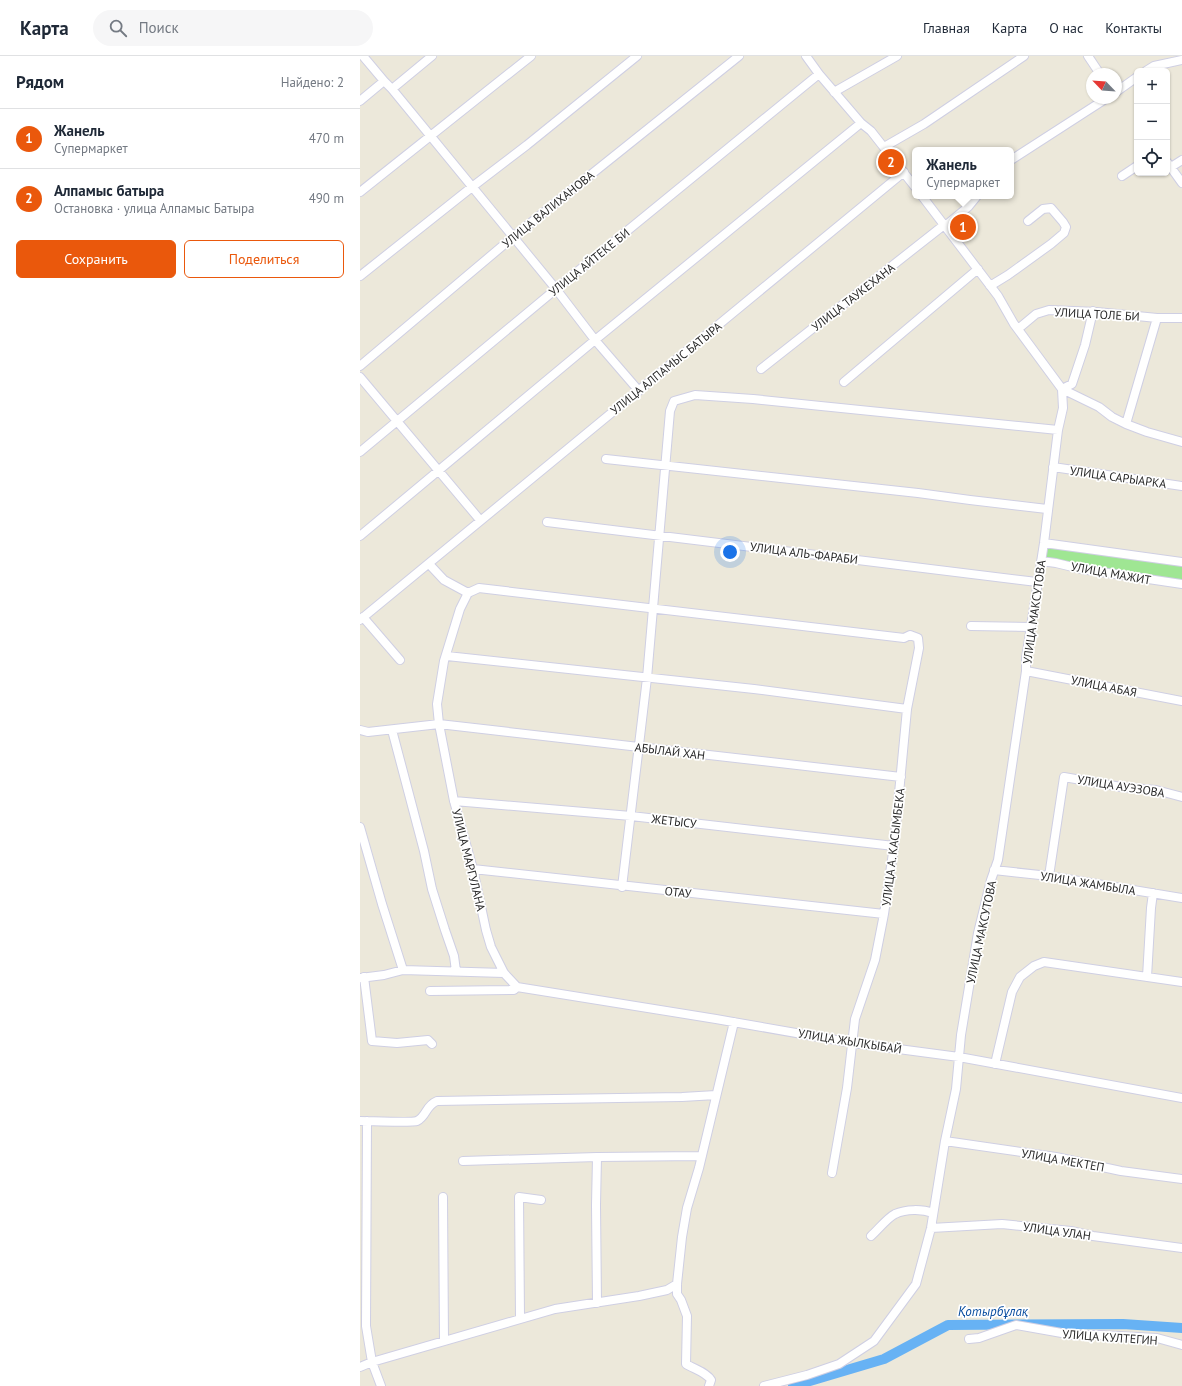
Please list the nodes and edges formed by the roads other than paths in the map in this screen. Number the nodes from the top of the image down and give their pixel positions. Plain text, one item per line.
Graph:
1 (363, 56) edge
2 (432, 56) edge
3 (531, 56) edge
4 (637, 56) edge
5 (739, 56) edge
6 (806, 56) edge
7 (897, 56) edge
8 (1024, 56) edge
9 (1088, 56) edge
10 (1182, 60) edge
11 (1096, 68) edge
12 (1151, 68) edge
13 (819, 74) junction
14 (1134, 80) edge
15 (384, 81) junction
16 (1122, 88) edge
17 (392, 89) junction
18 (834, 92) junction
19 (360, 101) edge
20 (1098, 104) edge
21 (861, 123) junction
22 (430, 137) junction
23 (884, 147) junction
24 (1014, 158) edge
25 (1182, 160) edge
26 (1170, 165) edge
27 (1170, 166) edge
28 (1134, 168) edge
29 (904, 172) junction
30 (1122, 176) dead end
31 (912, 183) edge
32 (1182, 183) edge
33 (472, 187) junction
34 (360, 192) edge
35 (924, 199) edge
36 (975, 199) edge
37 (1028, 221) dead end
38 (945, 225) junction
39 (513, 237) junction
40 (978, 270) junction
41 (360, 276) edge
42 (990, 286) junction
43 (556, 289) junction
44 (1093, 311) junction
45 (1157, 318) junction
46 (1182, 318) edge
47 (1018, 329) junction
48 (595, 340) junction
49 (360, 366) edge
50 (761, 369) dead end
51 (360, 377) edge
52 (844, 382) dead end
53 (1062, 389) junction
54 (639, 391) junction
55 (397, 421) junction
56 (1126, 424) junction
57 (1058, 430) junction
58 (1182, 442) edge
59 (360, 452) edge
60 (606, 459) dead end
61 (666, 465) junction
62 (1053, 467) junction
63 (438, 472) junction
64 (1182, 486) edge
65 (1047, 509) junction
66 (480, 520) junction
67 (547, 522) dead end
68 (360, 536) edge
69 (660, 536) junction
70 (1044, 543) junction
71 (1040, 561) junction
72 (1182, 562) edge
73 (429, 564) junction
74 (1037, 582) junction
75 (1182, 584) edge
76 (468, 593) junction
77 (654, 608) junction
78 (362, 619) edge
79 (971, 626) dead end
80 (1030, 627) junction
81 (447, 656) junction
82 (400, 660) dead end
83 (1026, 671) junction
84 (647, 678) junction
85 (1182, 701) edge
86 (907, 709) junction
87 (439, 724) junction
88 (360, 730) edge
89 (392, 730) junction
90 (639, 748) junction
91 (901, 777) junction
92 (1182, 797) edge
93 (454, 801) junction
94 (631, 816) junction
95 (360, 827) edge
96 (894, 846) junction
97 (473, 869) junction
98 (994, 870) junction
99 (1049, 876) junction
100 (622, 887) junction
101 (1153, 893) junction
102 (1182, 898) edge
103 (884, 914) junction
104 (403, 970) junction
105 (456, 971) junction
106 (504, 973) junction
107 (1147, 977) junction
108 (362, 978) edge
109 (1182, 982) edge
110 (517, 987) junction
111 (430, 991) dead end
112 (734, 1022) junction
113 (853, 1042) junction
114 (432, 1044) dead end
115 (959, 1057) junction
116 (995, 1064) junction
117 (716, 1095) junction
118 (1182, 1098) edge
119 (363, 1121) edge
120 (945, 1141) junction
121 (701, 1156) junction
122 (597, 1157) junction
123 (463, 1161) dead end
124 (832, 1173) dead end
125 (1182, 1179) edge
126 (443, 1197) dead end
127 (541, 1200) dead end
128 (933, 1213) junction
129 (931, 1228) junction
130 (871, 1236) dead end
131 (1182, 1248) edge
132 (677, 1284) junction
133 (597, 1303) junction
134 (520, 1318) junction
135 (969, 1339) dead end
136 (444, 1341) junction
137 (1182, 1345) edge
138 (372, 1362) junction
139 (360, 1367) edge
140 (381, 1386) edge
141 (709, 1386) edge
142 (764, 1386) edge

1 - 15 street
2 - 17 street
3 - 22 street
4 - 33 street
5 - 39 street, УЛИЦА ВАЛИХАНОВА
6 - 13 street
7 - 18 street
8 - 23 street
9 - 11 street
10 - 12 street
13 - 18 street
13 - 43 street, УЛИЦА АЙТЕКЕ БИ
14 - 16 street
15 - 17 street
15 - 19 street
17 - 22 street
18 - 21 street
20 - 24 street
21 - 23 street
21 - 48 street
22 - 33 street
22 - 34 street
23 - 29 street
25 - 26 street
27 - 32 street
28 - 30 street
29 - 31 street
29 - 54 street, УЛИЦА АЛПАМЫС БАТЫРА
33 - 39 street
33 - 41 street
35 - 38 street
36 - 38 street, УЛИЦА ТАУКЕХАНА
37 - 42 street
38 - 40 street
38 - 50 street, УЛИЦА ТАУКЕХАНА
39 - 43 street
39 - 49 street, УЛИЦА ВАЛИХАНОВА
40 - 42 street
40 - 52 street
42 - 47 street
43 - 48 street
43 - 55 street, УЛИЦА АЙТЕКЕ БИ
44 - 45 street, УЛИЦА ТОЛЕ БИ
44 - 47 street, УЛИЦА ТОЛЕ БИ
44 - 53 street
45 - 46 street, УЛИЦА ТОЛЕ БИ
45 - 56 street
47 - 53 street
48 - 54 street
48 - 63 street
51 - 55 street
53 - 56 street
53 - 57 street, УЛИЦА МАКСУТОВА
54 - 66 street, УЛИЦА АЛПАМЫС БАТЫРА
55 - 59 street, УЛИЦА АЙТЕКЕ БИ
55 - 63 street
56 - 58 street
57 - 61 street
57 - 62 street, УЛИЦА МАКСУТОВА
60 - 61 street
61 - 65 street
61 - 69 street
62 - 64 street, УЛИЦА САРЫАРКА
62 - 65 street, УЛИЦА МАКСУТОВА
63 - 66 street
63 - 68 street
65 - 70 street, УЛИЦА МАКСУТОВА
66 - 73 street, УЛИЦА АЛПАМЫС БАТЫРА
67 - 69 street, УЛИЦА АЛЬ-ФАРАБИ
69 - 74 street, УЛИЦА АЛЬ-ФАРАБИ
69 - 77 street
70 - 71 street, УЛИЦА МАКСУТОВА
70 - 72 street
71 - 74 street, УЛИЦА МАКСУТОВА
71 - 75 street, УЛИЦА МАЖИТ
73 - 76 street
73 - 78 street, УЛИЦА АЛПАМЫС БАТЫРА
74 - 80 street, УЛИЦА МАКСУТОВА
76 - 77 street
76 - 81 street, УЛИЦА МАРГУЛАНА
77 - 84 street
77 - 86 street, УЛИЦА А. КАСЫМБЕКА
78 - 82 street
79 - 80 street
80 - 83 street, УЛИЦА МАКСУТОВА
81 - 84 street
81 - 87 street, УЛИЦА МАРГУЛАНА
83 - 85 street, УЛИЦА АБАЯ
83 - 98 street, УЛИЦА МАКСУТОВА
84 - 86 street
84 - 90 street
86 - 91 street, УЛИЦА А. КАСЫМБЕКА
87 - 89 street, АБЫЛАЙ ХАН
87 - 90 street, АБЫЛАЙ ХАН
87 - 93 street, УЛИЦА МАРГУЛАНА
88 - 89 street, АБЫЛАЙ ХАН
89 - 105 street
90 - 91 street, АБЫЛАЙ ХАН
90 - 94 street
91 - 96 street, УЛИЦА А. КАСЫМБЕКА
92 - 99 street, УЛИЦА АУЭЗОВА
93 - 94 street, ЖЕТЫСУ
93 - 97 street, УЛИЦА МАРГУЛАНА
94 - 96 street, ЖЕТЫСУ
94 - 100 street
95 - 104 street
96 - 103 street, УЛИЦА А. КАСЫМБЕКА
97 - 100 street, ОТАУ
97 - 106 street, УЛИЦА МАРГУЛАНА
98 - 99 street, УЛИЦА ЖАМБЫЛА
98 - 115 street, УЛИЦА МАКСУТОВА
99 - 101 street, УЛИЦА ЖАМБЫЛА
100 - 103 street, ОТАУ
101 - 102 street, УЛИЦА ЖАМБЫЛА
101 - 107 street
103 - 113 street, УЛИЦА А. КАСЫМБЕКА
104 - 105 street
104 - 108 street
105 - 106 street
106 - 110 street, УЛИЦА МАРГУЛАНА
107 - 109 street
107 - 116 street
108 - 114 street
110 - 111 street, УЛИЦА ЖЫЛКЫБАЙ
110 - 112 street, УЛИЦА ЖЫЛКЫБАЙ
112 - 113 street, УЛИЦА ЖЫЛКЫБАЙ
112 - 117 street
113 - 115 street, УЛИЦА ЖЫЛКЫБАЙ
113 - 124 street, УЛИЦА А. КАСЫМБЕКА
115 - 116 street, УЛИЦА ЖЫЛКЫБАЙ
115 - 120 street, УЛИЦА МАКСУТОВА
116 - 118 street, УЛИЦА ЖЫЛКЫБАЙ
117 - 119 street
117 - 121 street
119 - 138 street
120 - 125 street, УЛИЦА МЕКТЕП
120 - 128 street, УЛИЦА МАКСУТОВА
121 - 122 street
121 - 132 street
122 - 123 street
122 - 133 street
126 - 136 street
127 - 134 street
128 - 129 street, УЛИЦА МАКСУТОВА
128 - 130 street
129 - 131 street, УЛИЦА УЛАН
129 - 142 street, УЛИЦА МАКСУТОВА
132 - 133 street
132 - 141 street
133 - 134 street
134 - 136 street
135 - 137 street, УЛИЦА КУЛТЕГИН
136 - 138 street
138 - 139 street
138 - 140 street

